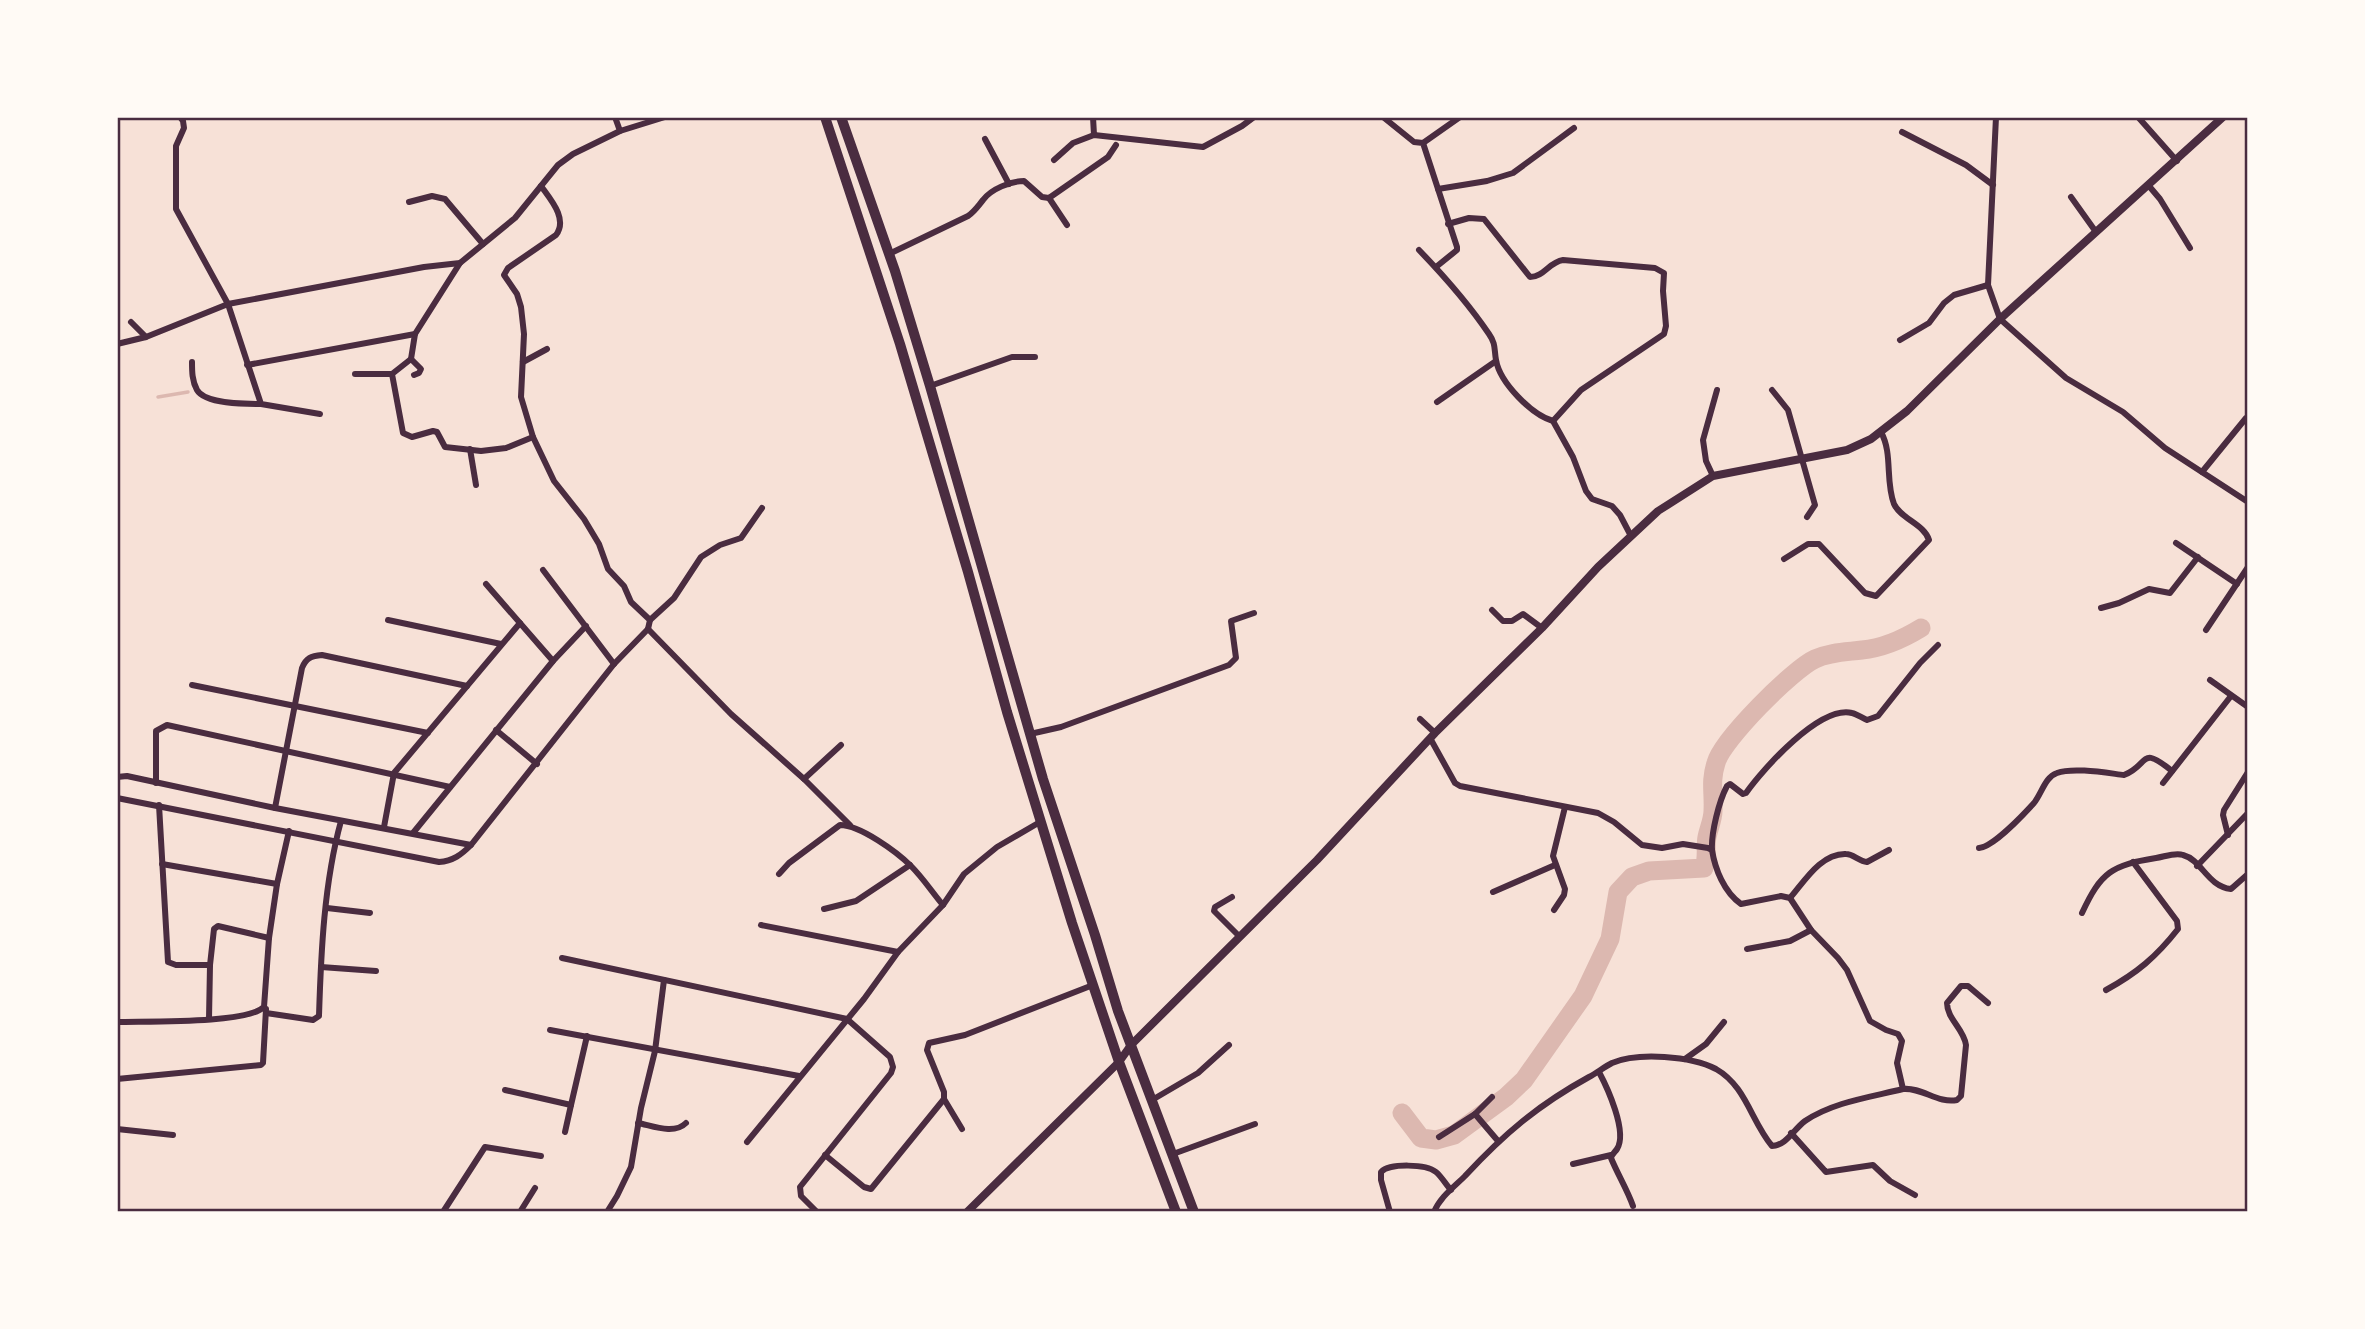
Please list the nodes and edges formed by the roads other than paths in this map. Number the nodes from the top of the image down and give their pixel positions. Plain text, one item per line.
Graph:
1 (180, 117) edge
2 (615, 117) edge
3 (665, 117) edge
4 (825, 117) edge
5 (841, 117) edge
6 (1093, 117) edge
7 (1254, 117) edge
8 (1383, 117) edge
9 (1460, 117) edge
10 (1996, 117) edge
11 (2138, 117) edge
12 (2223, 117) edge
13 (1574, 128) dead end
14 (620, 131) junction
15 (1902, 132) dead end
16 (1094, 135) junction
17 (985, 139) dead end
18 (1423, 143) junction
19 (1116, 145) dead end
20 (1054, 160) dead end
21 (2177, 161) junction
22 (1009, 184) junction
23 (541, 186) junction
24 (1993, 186) junction
25 (2149, 186) junction
26 (1438, 189) junction
27 (2071, 197) dead end
28 (1049, 198) junction
29 (409, 202) dead end
30 (1448, 224) junction
31 (1066, 225) dead end
32 (2096, 232) junction
33 (483, 244) junction
34 (2190, 248) dead end
35 (1419, 250) dead end
36 (888, 254) junction
37 (460, 263) junction
38 (1436, 267) junction
39 (1987, 285) junction
40 (228, 303) junction
41 (2000, 319) junction
42 (131, 322) dead end
43 (415, 334) junction
44 (146, 337) junction
45 (1900, 340) dead end
46 (117, 344) edge
47 (547, 349) dead end
48 (1035, 357) dead end
49 (411, 359) junction
50 (1496, 361) junction
51 (192, 362) dead end
52 (523, 362) junction
53 (247, 365) junction
54 (355, 374) dead end
55 (392, 374) junction
56 (414, 375) dead end
57 (930, 386) junction
58 (1717, 390) dead end
59 (1772, 390) dead end
60 (935, 402) junction
61 (1437, 402) dead end
62 (261, 404) junction
63 (918, 406) junction
64 (320, 415) dead end
65 (2248, 419) edge
66 (1553, 421) junction
67 (1881, 432) junction
68 (533, 437) junction
69 (471, 449) junction
70 (1802, 458) junction
71 (2202, 472) junction
72 (1713, 476) junction
73 (476, 485) dead end
74 (2248, 502) edge
75 (762, 508) dead end
76 (1807, 517) dead end
77 (1631, 536) junction
78 (2176, 543) dead end
79 (2198, 557) junction
80 (1784, 559) dead end
81 (2248, 567) edge
82 (543, 570) dead end
83 (486, 583) dead end
84 (2237, 584) junction
85 (2101, 608) dead end
86 (1492, 610) dead end
87 (1254, 613) dead end
88 (388, 620) dead end
89 (650, 620) junction
90 (520, 623) junction
91 (586, 626) junction
92 (1542, 628) junction
93 (648, 629) junction
94 (2206, 631) dead end
95 (501, 643) junction
96 (1938, 645) dead end
97 (553, 661) junction
98 (614, 664) junction
99 (2210, 680) dead end
100 (192, 685) dead end
101 (467, 686) junction
102 (2231, 695) junction
103 (296, 706) junction
104 (2248, 707) edge
105 (1420, 719) dead end
106 (496, 730) junction
107 (428, 733) junction
108 (1030, 734) junction
109 (1433, 735) junction
110 (841, 745) dead end
111 (286, 752) junction
112 (537, 764) junction
113 (2172, 771) junction
114 (2248, 772) edge
115 (394, 773) junction
116 (117, 777) edge
117 (804, 779) junction
118 (156, 783) junction
119 (2164, 783) dead end
120 (450, 787) junction
121 (117, 798) edge
122 (159, 805) junction
123 (1565, 807) junction
124 (275, 808) junction
125 (2248, 813) edge
126 (341, 821) junction
127 (1040, 821) junction
128 (850, 825) junction
129 (384, 827) junction
130 (289, 831) junction
131 (413, 833) junction
132 (2228, 835) junction
133 (335, 841) junction
134 (471, 845) junction
135 (1708, 848) junction
136 (1979, 848) dead end
137 (1889, 850) dead end
138 (2133, 862) junction
139 (162, 864) junction
140 (910, 865) junction
141 (1555, 865) junction
142 (2197, 866) junction
143 (779, 874) dead end
144 (2248, 874) edge
145 (2245, 883) edge
146 (277, 884) junction
147 (1493, 892) dead end
148 (1232, 897) dead end
149 (1790, 898) junction
150 (943, 905) junction
151 (327, 908) junction
152 (824, 909) dead end
153 (1554, 910) dead end
154 (2082, 913) dead end
155 (370, 914) dead end
156 (761, 925) dead end
157 (1811, 930) junction
158 (1239, 936) junction
159 (269, 938) junction
160 (1747, 949) dead end
161 (898, 952) junction
162 (562, 958) dead end
163 (210, 965) junction
164 (321, 967) junction
165 (376, 971) dead end
166 (664, 980) junction
167 (1093, 985) junction
168 (2106, 990) dead end
169 (266, 1001) junction
170 (1988, 1003) dead end
171 (266, 1013) junction
172 (209, 1019) junction
173 (847, 1019) junction
174 (117, 1022) edge
175 (1724, 1022) dead end
176 (550, 1030) dead end
177 (587, 1035) junction
178 (1131, 1045) junction
179 (1230, 1045) dead end
180 (655, 1051) junction
181 (1685, 1059) junction
182 (1119, 1062) junction
183 (1599, 1072) junction
184 (799, 1076) junction
185 (117, 1079) edge
186 (1903, 1089) junction
187 (505, 1090) dead end
188 (1492, 1097) dead end
189 (944, 1099) junction
190 (1152, 1100) junction
191 (571, 1105) junction
192 (1476, 1115) junction
193 (638, 1123) junction
194 (686, 1123) dead end
195 (1255, 1125) dead end
196 (117, 1129) edge
197 (962, 1129) dead end
198 (565, 1132) dead end
199 (1791, 1133) junction
200 (173, 1135) dead end
201 (1439, 1138) dead end
202 (1498, 1141) junction
203 (747, 1142) dead end
204 (825, 1154) junction
205 (1173, 1154) junction
206 (1611, 1155) junction
207 (541, 1156) dead end
208 (1573, 1164) dead end
209 (535, 1188) dead end
210 (1451, 1190) junction
211 (1914, 1195) dead end
212 (1633, 1206) dead end
213 (443, 1212) edge
214 (520, 1212) edge
215 (607, 1212) edge
216 (817, 1212) edge
217 (967, 1212) edge
218 (1176, 1212) edge
219 (1194, 1212) edge
220 (1390, 1212) edge
221 (1434, 1212) edge

1 - 40 street
2 - 14 street
3 - 14 street
4 - 63 highway
5 - 36 highway
6 - 16 street
7 - 16 street
8 - 18 street
9 - 18 street
10 - 24 street
11 - 21 street
12 - 21 street
13 - 26 street
14 - 23 street
15 - 24 street
16 - 20 street
17 - 22 street
18 - 26 street
19 - 28 street
21 - 25 street
22 - 28 street
22 - 36 street
23 - 33 street
23 - 52 street
24 - 39 street
25 - 32 street
25 - 34 street
26 - 30 street
27 - 32 street
28 - 31 street
29 - 33 street
30 - 38 street
30 - 66 street
32 - 41 street
33 - 37 street
35 - 38 street
36 - 57 highway
37 - 40 street
37 - 43 street
38 - 50 street
39 - 41 street
39 - 45 street
40 - 44 street
40 - 53 street
41 - 67 street
41 - 71 street
42 - 44 street
43 - 49 street
43 - 53 street
44 - 46 street
47 - 52 street
48 - 57 street
49 - 55 street
49 - 56 street
50 - 61 street
50 - 66 street
51 - 62 street
52 - 68 street
53 - 62 street
54 - 55 street
55 - 69 street
57 - 60 highway
58 - 72 street
59 - 70 street
60 - 63 highway
60 - 108 highway
62 - 64 street
63 - 127 highway
65 - 71 street
66 - 77 street
67 - 70 street
67 - 80 street
68 - 69 street
68 - 89 street
69 - 73 street
70 - 72 street
70 - 76 street
71 - 74 street
72 - 77 street
75 - 89 street
77 - 92 street
78 - 79 street
79 - 84 street
79 - 85 street
81 - 84 street
82 - 91 street
83 - 90 street
84 - 94 street
86 - 92 street
87 - 108 street
88 - 95 street
89 - 93 street
90 - 95 street
90 - 97 street
91 - 97 street
91 - 98 street
92 - 109 street
93 - 98 street
93 - 117 street
95 - 101 street
96 - 135 street
97 - 106 street
98 - 112 street
99 - 102 street
100 - 103 street
101 - 103 street
101 - 107 street
102 - 104 street
102 - 113 street
103 - 107 street
103 - 111 street
105 - 109 street
106 - 112 street
106 - 120 street
107 - 115 street
108 - 178 highway
109 - 123 street
109 - 158 street
110 - 117 street
111 - 115 street
111 - 118 street
111 - 124 street
112 - 134 street
113 - 119 street
113 - 136 street
114 - 132 street
115 - 120 street
115 - 129 street
116 - 118 street
117 - 128 street
118 - 124 street
120 - 131 street
121 - 122 street
122 - 130 street
122 - 139 street
123 - 135 street
123 - 141 street
124 - 126 street
125 - 132 street
126 - 129 street
126 - 133 street
127 - 150 street
127 - 167 highway
128 - 140 street
128 - 143 street
129 - 131 street
130 - 133 street
130 - 146 street
131 - 134 street
132 - 142 street
133 - 134 street
133 - 151 street
135 - 149 street
137 - 149 street
138 - 142 street
138 - 154 street
138 - 168 street
139 - 146 street
139 - 163 street
140 - 150 street
140 - 152 street
141 - 147 street
141 - 153 street
142 - 145 street
144 - 145 street
146 - 159 street
148 - 158 street
149 - 157 street
150 - 161 street
151 - 155 street
151 - 164 street
156 - 161 street
157 - 160 street
157 - 186 street
158 - 178 street
159 - 163 street
159 - 169 street
161 - 173 street
162 - 166 street
163 - 172 street
164 - 165 street
164 - 171 street
166 - 173 street
166 - 180 street
167 - 182 highway
167 - 189 street
169 - 171 street
169 - 172 street
170 - 186 street
171 - 185 street
172 - 174 street
173 - 184 street
173 - 204 street
175 - 181 street
176 - 177 street
177 - 180 street
177 - 191 street
178 - 182 street
178 - 190 highway
179 - 190 street
180 - 184 street
180 - 193 street
181 - 183 street
181 - 199 street
182 - 217 street
182 - 218 highway
183 - 202 street
183 - 206 street
184 - 203 street
186 - 199 street
187 - 191 street
188 - 192 street
189 - 197 street
189 - 204 street
190 - 205 highway
191 - 198 street
192 - 201 street
192 - 202 street
193 - 194 street
193 - 215 street
195 - 205 street
196 - 200 street
199 - 211 street
202 - 210 street
204 - 216 street
205 - 219 highway
206 - 208 street
206 - 212 street
207 - 213 street
209 - 214 street
210 - 220 street
210 - 221 street

